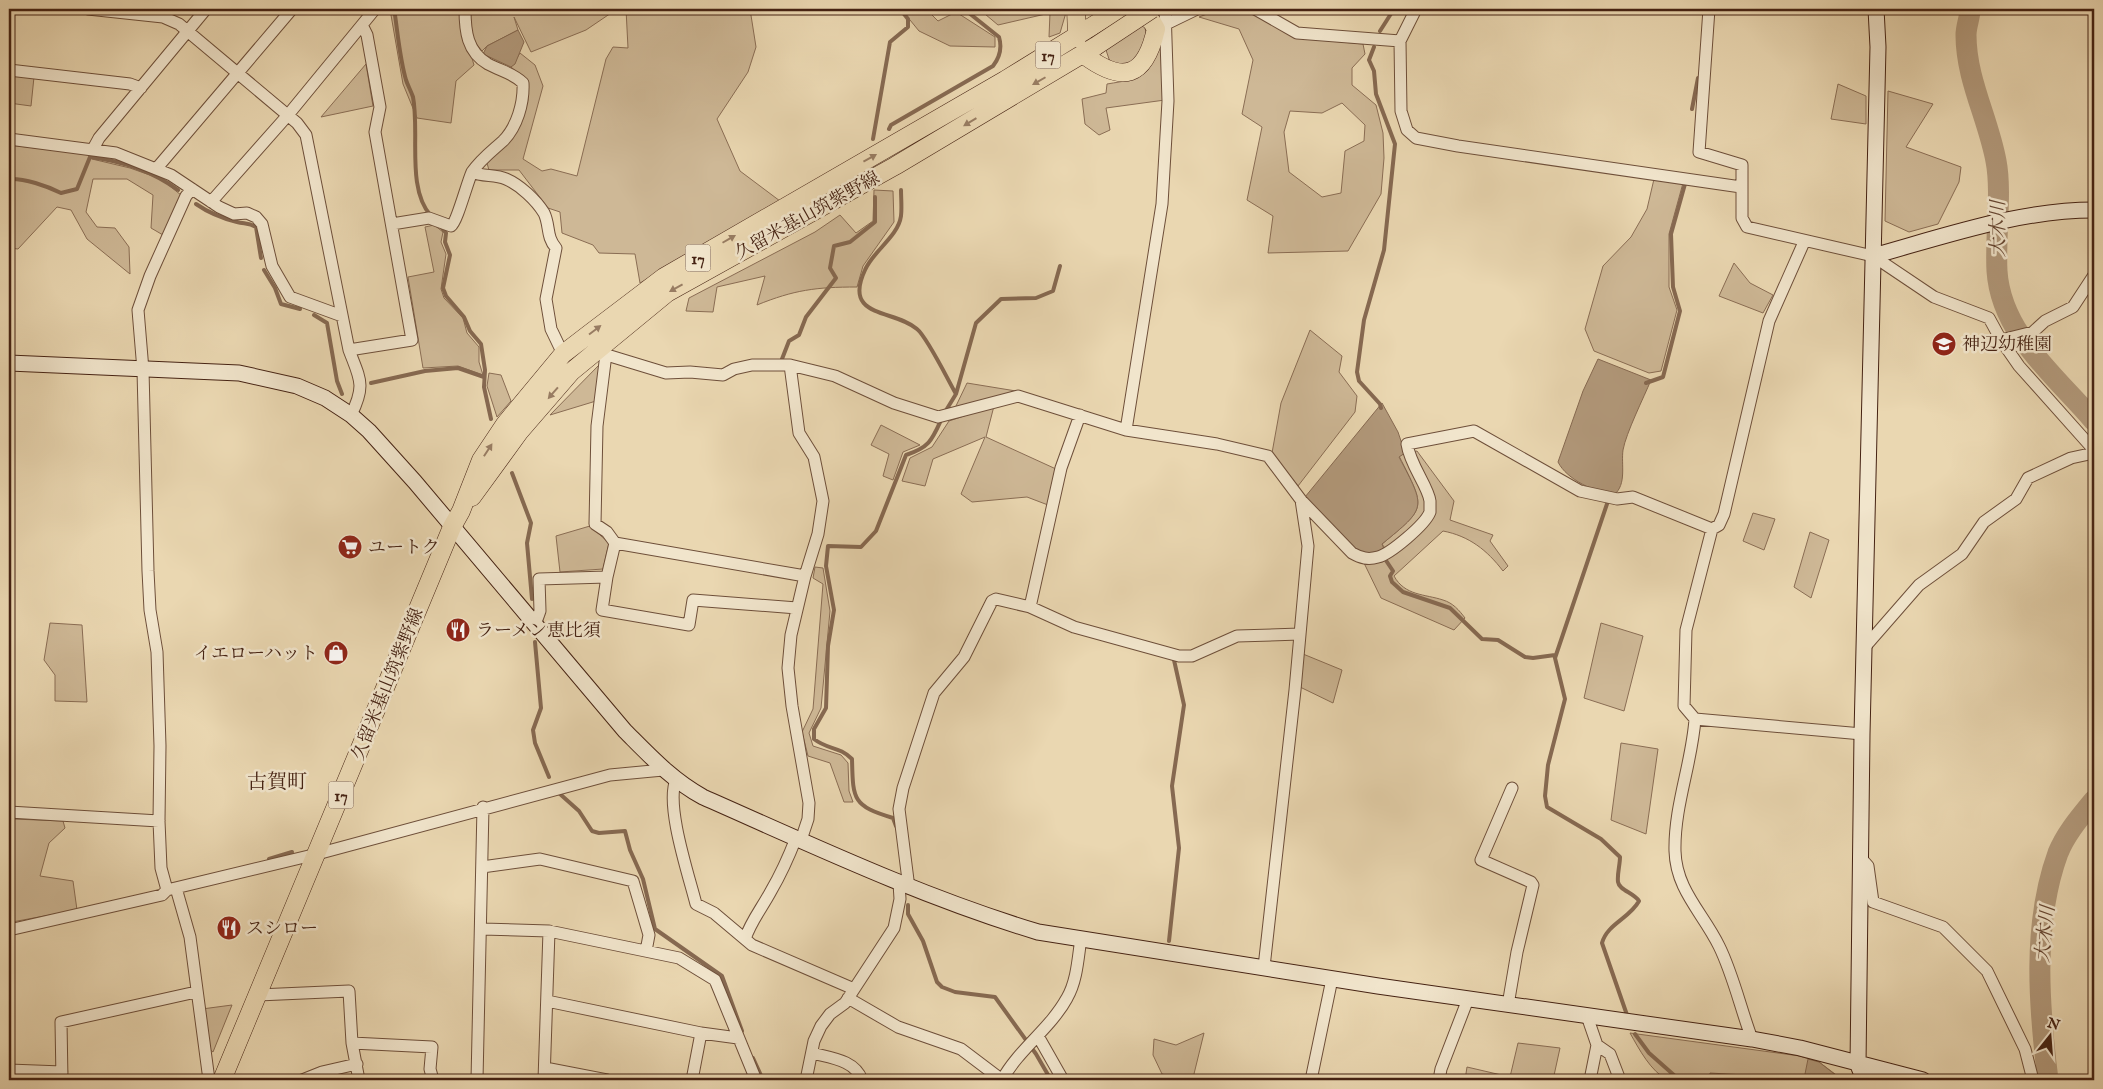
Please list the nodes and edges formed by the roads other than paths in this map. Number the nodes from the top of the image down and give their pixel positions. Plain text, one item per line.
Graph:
1 (88, 9) edge
2 (206, 9) edge
3 (292, 9) edge
4 (375, 9) edge
5 (465, 9) edge
6 (1076, 9) edge
7 (1120, 9) edge
8 (1136, 9) edge
9 (1152, 9) edge
10 (1165, 9) edge
11 (1197, 9) edge
12 (1255, 9) edge
13 (1416, 9) edge
14 (1709, 9) edge
15 (1876, 9) edge
16 (104, 10) edge
17 (362, 25) junction
18 (1160, 27) junction
19 (188, 30) junction
20 (1083, 33) junction
21 (1400, 41) junction
22 (1090, 51) junction
23 (9, 70) edge
24 (238, 71) junction
25 (141, 88) junction
26 (288, 115) junction
27 (9, 139) edge
28 (93, 149) junction
29 (157, 168) junction
30 (472, 172) junction
31 (1741, 187) junction
32 (192, 189) junction
33 (210, 202) junction
34 (2094, 210) edge
35 (392, 224) junction
36 (1804, 242) junction
37 (1873, 256) junction
38 (2094, 274) edge
39 (342, 316) junction
40 (2003, 339) junction
41 (349, 350) junction
42 (602, 353) junction
43 (563, 354) junction
44 (9, 363) edge
45 (790, 365) junction
46 (143, 370) junction
47 (351, 415) junction
48 (1080, 415) junction
49 (1126, 430) junction
50 (2094, 452) edge
51 (1301, 500) junction
52 (461, 511) junction
53 (452, 526) junction
54 (1712, 529) junction
55 (615, 543) junction
56 (805, 576) junction
57 (606, 577) junction
58 (1030, 607) junction
59 (797, 608) junction
60 (535, 625) junction
61 (1300, 634) junction
62 (1864, 648) junction
63 (1695, 719) junction
64 (1862, 734) junction
65 (663, 770) junction
66 (676, 780) junction
67 (1512, 788) dead end
68 (483, 807) junction
69 (9, 812) edge
70 (159, 821) junction
71 (799, 839) junction
72 (317, 854) junction
73 (1860, 857) junction
74 (482, 867) junction
75 (904, 885) junction
76 (172, 889) junction
77 (482, 929) junction
78 (9, 930) edge
79 (549, 931) junction
80 (1081, 938) junction
81 (745, 939) junction
82 (646, 951) junction
83 (1264, 967) junction
84 (1332, 979) junction
85 (196, 992) junction
86 (851, 994) junction
87 (258, 995) junction
88 (1468, 999) junction
89 (547, 1001) junction
90 (1508, 1005) junction
91 (1587, 1016) junction
92 (701, 1032) junction
93 (738, 1038) junction
94 (1036, 1038) junction
95 (1752, 1039) junction
96 (352, 1044) junction
97 (1597, 1045) junction
98 (812, 1053) junction
99 (357, 1064) junction
100 (1858, 1065) junction
101 (545, 1068) junction
102 (9, 1070) edge
103 (62, 1076) edge
104 (209, 1080) edge
105 (222, 1080) edge
106 (302, 1080) edge
107 (360, 1080) edge
108 (433, 1080) edge
109 (477, 1080) edge
110 (544, 1080) edge
111 (607, 1080) edge
112 (692, 1080) edge
113 (756, 1080) edge
114 (806, 1080) edge
115 (862, 1080) edge
116 (1002, 1080) edge
117 (1063, 1080) edge
118 (1311, 1080) edge
119 (1439, 1080) edge
120 (1590, 1080) edge
121 (1620, 1080) edge
122 (1864, 1080) edge
123 (1923, 1080) edge
124 (2033, 1080) edge

1 - 16 street
2 - 19 street
3 - 24 street
4 - 17 street
5 - 30 street
6 - 20 main road
7 - 20 main road, 久留米基山筑紫野線 / 17
8 - 18 main road
9 - 22 main road, 久留米基山筑紫野線 / 17, bridge
10 - 18 street
11 - 18 street
12 - 21 street
13 - 21 street
14 - 31 street
15 - 37 street
16 - 19 street
17 - 26 street
17 - 35 street
18 - 22 main road
18 - 49 street
19 - 24 street
19 - 25 street
43 -> 20 main road, 久留米基山筑紫野線 / 17
21 - 31 street
22 -> 42 main road, 久留米基山筑紫野線 / 17
23 - 25 street
24 - 26 street
24 - 29 street
25 - 28 street
26 - 33 street
26 - 39 street
27 - 28 street
28 - 29 street
29 - 32 street
30 - 35 street
30 - 43 street
31 - 36 street
32 - 33 street
32 - 46 street
33 - 39 street
34 - 37 street
35 - 41 street
36 - 37 street
36 - 54 street
37 - 40 street
37 - 62 street
38 - 40 street
39 - 41 street
40 - 50 street
41 - 47 street
42 - 45 street
42 -> 52 main road, 久留米基山筑紫野線 / 17
42 - 55 street
52 -> 43 main road, 久留米基山筑紫野線 / 17
44 - 46 street
45 - 48 street
45 - 56 street
46 - 47 street
46 - 70 street
47 - 53 street
48 - 49 street
48 - 58 street
49 - 51 street
50 - 62 street
51 - 54 street
51 - 61 street
52 - 53 main road, 久留米基山筑紫野線 / 17
53 - 60 street
53 - 72 main road, 久留米基山筑紫野線 / 17
54 - 63 street
55 - 56 street
55 - 57 street
56 - 59 street
57 - 59 street
57 - 60 street
58 - 61 street
58 - 75 street
59 - 71 street
60 - 65 street
61 - 83 street
62 - 64 street
63 - 64 street
63 - 95 street
64 - 73 street
65 - 66 street
65 - 68 street
66 - 71 street
66 - 81 street
67 - 90 street
68 - 72 street
68 - 74 street
69 - 70 street
70 - 76 street
71 - 75 street
71 - 81 street
72 - 76 street
72 - 87 main road, 久留米基山筑紫野線 / 17
73 - 100 street
73 - 124 street
74 - 77 street
74 - 82 street
75 - 80 street
75 - 86 street
76 - 78 street
76 - 85 street
77 - 79 street
77 - 109 street
79 - 82 street
79 - 89 street
80 - 83 street
80 - 94 street
81 - 86 street
82 - 93 street
83 - 84 street
84 - 88 street
84 - 118 street
85 - 103 street
85 - 104 street
86 - 98 street
86 - 116 street
87 - 96 street
87 - 105 main road, 久留米基山筑紫野線 / 17
88 - 90 street
88 - 119 street
89 - 92 street
89 - 101 street
90 - 91 street
91 - 95 street
91 - 97 street
92 - 93 street
92 - 112 street
93 - 113 street
94 - 116 street
94 - 117 street
95 - 100 street
96 - 99 street
96 - 108 street
97 - 120 street
97 - 121 street
98 - 114 street
98 - 115 street
99 - 106 street
99 - 107 street
100 - 122 street
100 - 123 street
101 - 110 street
101 - 111 street
102 - 103 street

